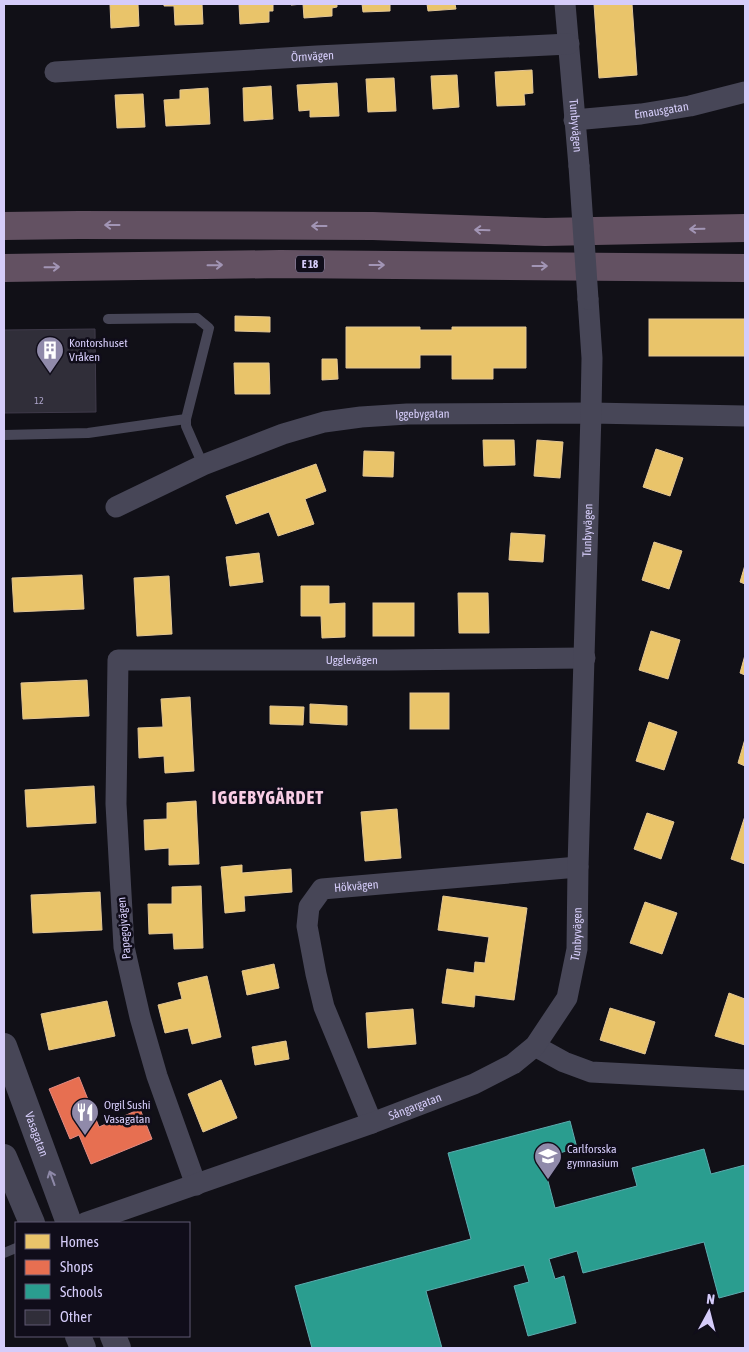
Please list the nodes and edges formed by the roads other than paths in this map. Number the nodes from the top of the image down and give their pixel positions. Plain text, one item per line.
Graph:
1 (565, 4) edge
2 (569, 44) junction
3 (55, 72) dead end
4 (745, 92) edge
5 (574, 120) junction
6 (4, 226) edge
7 (745, 228) edge
8 (4, 268) edge
9 (745, 268) edge
10 (108, 320) dead end
11 (591, 413) junction
12 (745, 416) edge
13 (186, 418) junction
14 (4, 435) edge
15 (203, 465) junction
16 (116, 507) dead end
17 (585, 658) junction
18 (118, 660) joint
19 (578, 867) junction
20 (4, 1046) edge
21 (535, 1046) junction
22 (745, 1080) edge
23 (372, 1123) junction
24 (4, 1157) edge
25 (196, 1185) junction
26 (32, 1222) edge
27 (69, 1222) edge
28 (88, 1222) edge

1 - 2 street, Tunbyvägen
2 - 3 street, Örnvägen
2 - 5 street, Tunbyvägen
4 - 5 street, Emausgatan
5 - 11 street, Tunbyvägen, bridge
7 -> 6 highway
8 -> 9 highway, E 18
10 - 13 lane
11 - 12 street, Iggebygatan
11 - 15 street, Iggebygatan
11 - 17 street, Tunbyvägen
13 - 14 lane
13 - 15 lane
15 - 16 street, Iggebygatan
17 - 18 street, Ugglevägen
17 - 19 street, Tunbyvägen
18 - 25 street, Papegojvägen
19 - 21 street, Tunbyvägen
19 - 23 street, Hökvägen
27 -> 20 street, Vasagatan
21 - 22 street
21 - 23 street, Sångargatan
23 - 25 street, Sångargatan
24 - 26 street
25 - 28 street, Sångargatan

